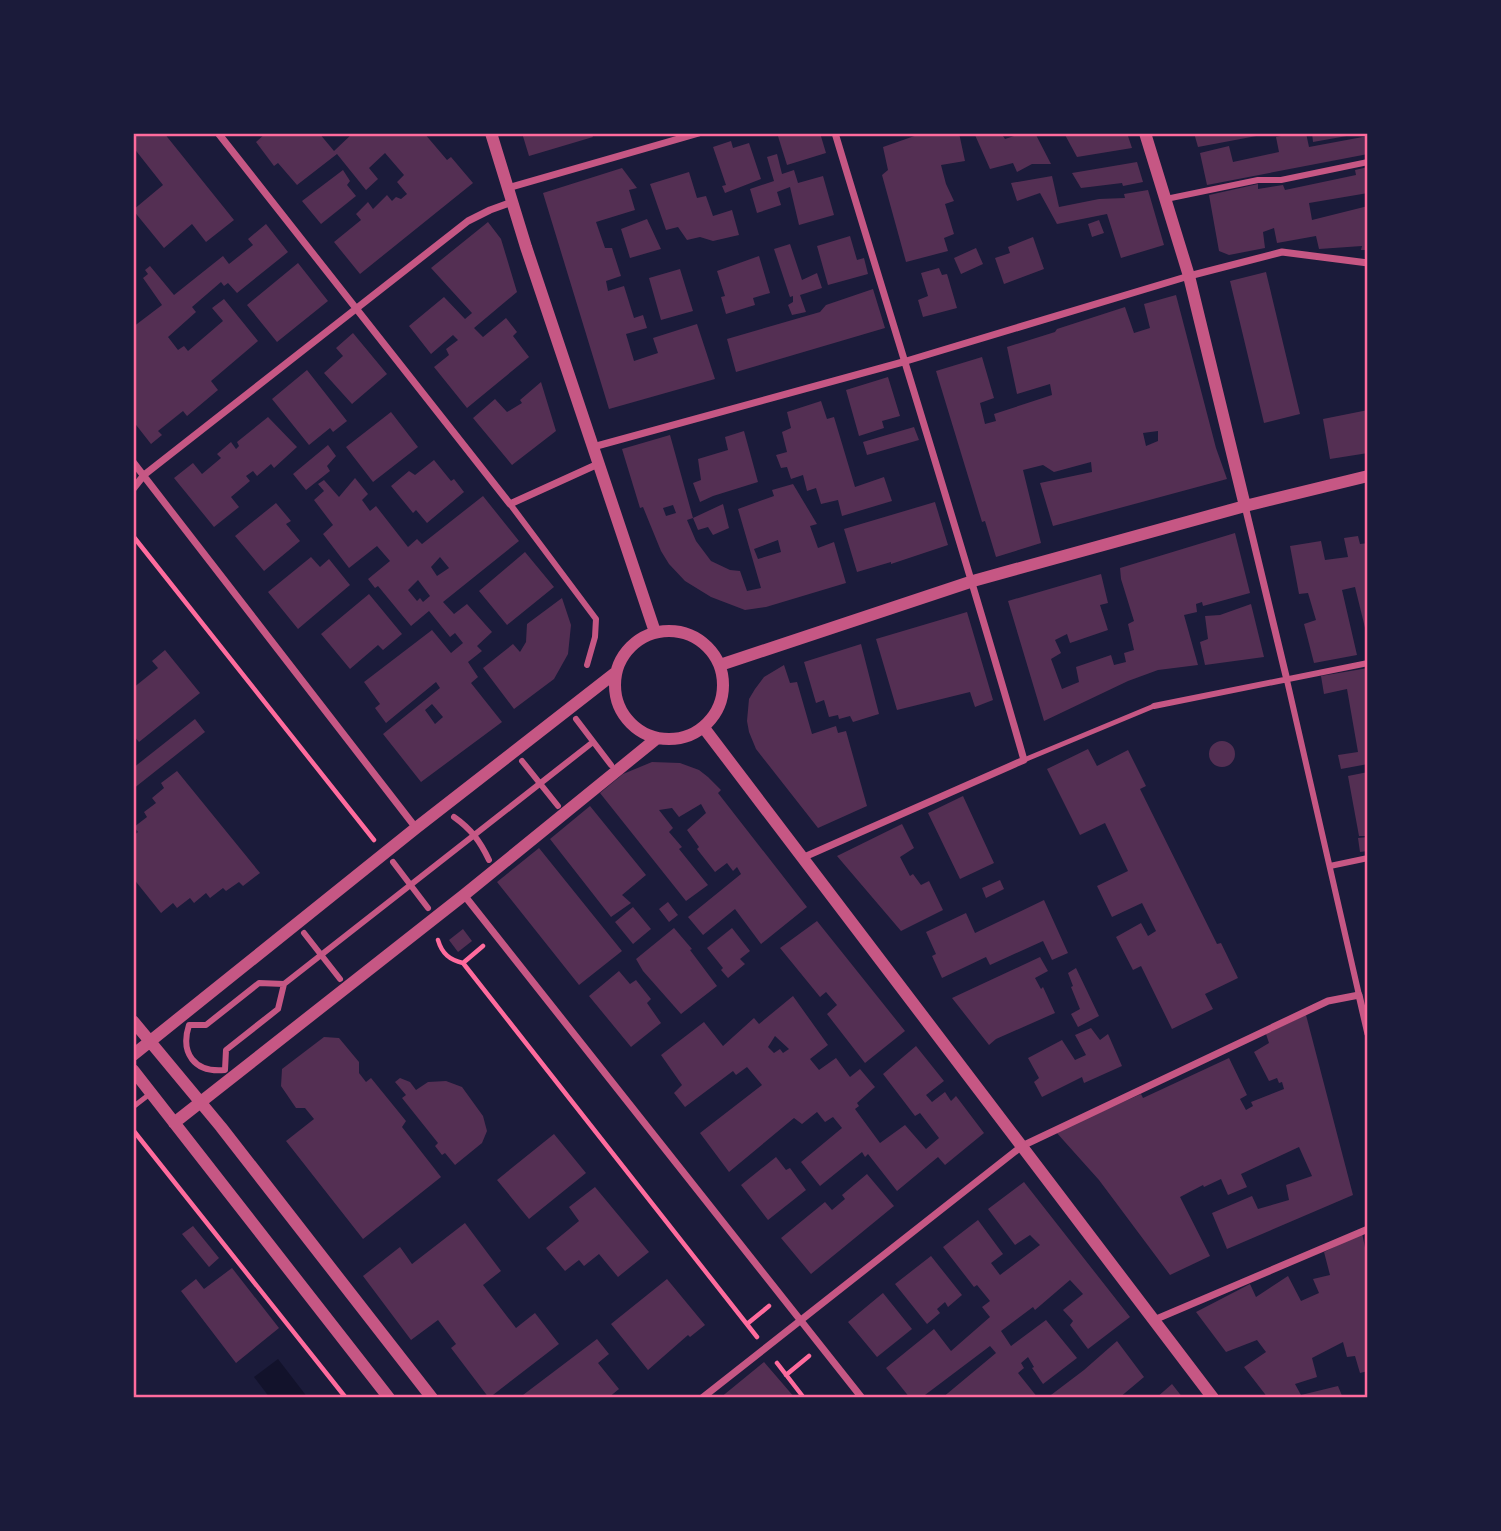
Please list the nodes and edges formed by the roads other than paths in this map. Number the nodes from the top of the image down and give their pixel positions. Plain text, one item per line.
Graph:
1 (218, 133) edge
2 (491, 133) edge
3 (699, 133) edge
4 (835, 133) edge
5 (1145, 133) edge
6 (1368, 162) edge
7 (508, 188) junction
8 (1166, 199) junction
9 (512, 202) junction
10 (1368, 263) edge
11 (1189, 276) junction
12 (356, 310) junction
13 (903, 362) junction
14 (593, 447) junction
15 (133, 462) edge
16 (598, 464) junction
17 (144, 475) junction
18 (1368, 475) edge
19 (133, 489) edge
20 (510, 504) junction
21 (1245, 506) junction
22 (973, 581) junction
23 (655, 632) junction
24 (1368, 663) edge
25 (587, 665) dead end
26 (720, 666) junction
27 (615, 673) junction
28 (1287, 677) junction
29 (1154, 706) joint
30 (576, 719) dead end
31 (704, 727) junction
32 (656, 739) junction
33 (593, 742) junction
34 (522, 761) dead end
35 (1024, 761) junction
36 (611, 765) dead end
37 (540, 784) junction
38 (558, 806) dead end
39 (454, 817) dead end
40 (416, 828) junction
41 (475, 835) junction
42 (802, 858) junction
43 (1368, 858) edge
44 (489, 860) dead end
45 (393, 862) dead end
46 (1330, 866) junction
47 (410, 885) junction
48 (464, 895) junction
49 (428, 908) dead end
50 (304, 933) dead end
51 (321, 956) junction
52 (340, 979) dead end
53 (284, 984) junction
54 (1359, 995) junction
55 (133, 1021) edge
56 (1368, 1034) edge
57 (151, 1040) junction
58 (133, 1055) edge
59 (133, 1070) edge
60 (150, 1093) junction
61 (201, 1102) junction
62 (133, 1107) edge
63 (174, 1123) junction
64 (1022, 1146) junction
65 (1368, 1229) edge
66 (799, 1320) junction
67 (1154, 1320) junction
68 (389, 1398) edge
69 (432, 1398) edge
70 (702, 1398) edge
71 (862, 1398) edge
72 (1213, 1398) edge

1 - 12 street
2 - 7 street
3 - 7 street
4 - 13 street
5 - 8 street
6 - 8 street
7 - 9 street
8 - 11 street
9 - 12 street
9 - 14 street
10 - 11 street
11 - 13 street
11 - 21 street
12 - 17 street
12 - 20 street
13 - 14 street
13 - 22 street
14 - 16 street
15 - 17 street
16 - 20 street
16 - 23 street
17 - 19 street
17 - 40 street
18 - 21 street
20 - 25 street
21 - 22 street
21 - 28 street
22 - 26 street
22 - 35 street
23 - 26 street
23 - 27 street
24 - 28 street
26 - 31 street
27 - 32 street
27 - 40 street
28 - 29 street
28 - 46 street
29 - 35 lane
30 - 33 street
31 - 32 street
31 - 42 street
32 - 48 street
33 - 36 street
33 - 37 street
34 - 37 street
35 - 42 street
37 - 38 street
37 - 41 street
39 - 41 street
40 - 57 street
41 - 44 street
41 - 47 street
42 - 64 street
43 - 46 street
45 - 47 street
46 - 54 street
47 - 49 street
47 - 51 street
48 - 61 street
48 - 66 street
50 - 51 street
51 - 52 street
51 - 53 street
53 - 53 street
54 - 56 street
54 - 64 street
55 - 57 street
57 - 58 street
57 - 61 street
59 - 60 street
60 - 62 lane
60 - 63 street
61 - 63 street
61 - 69 street
63 - 68 street
64 - 66 street
64 - 67 street
65 - 67 street
66 - 70 street
66 - 71 street
67 - 72 street

